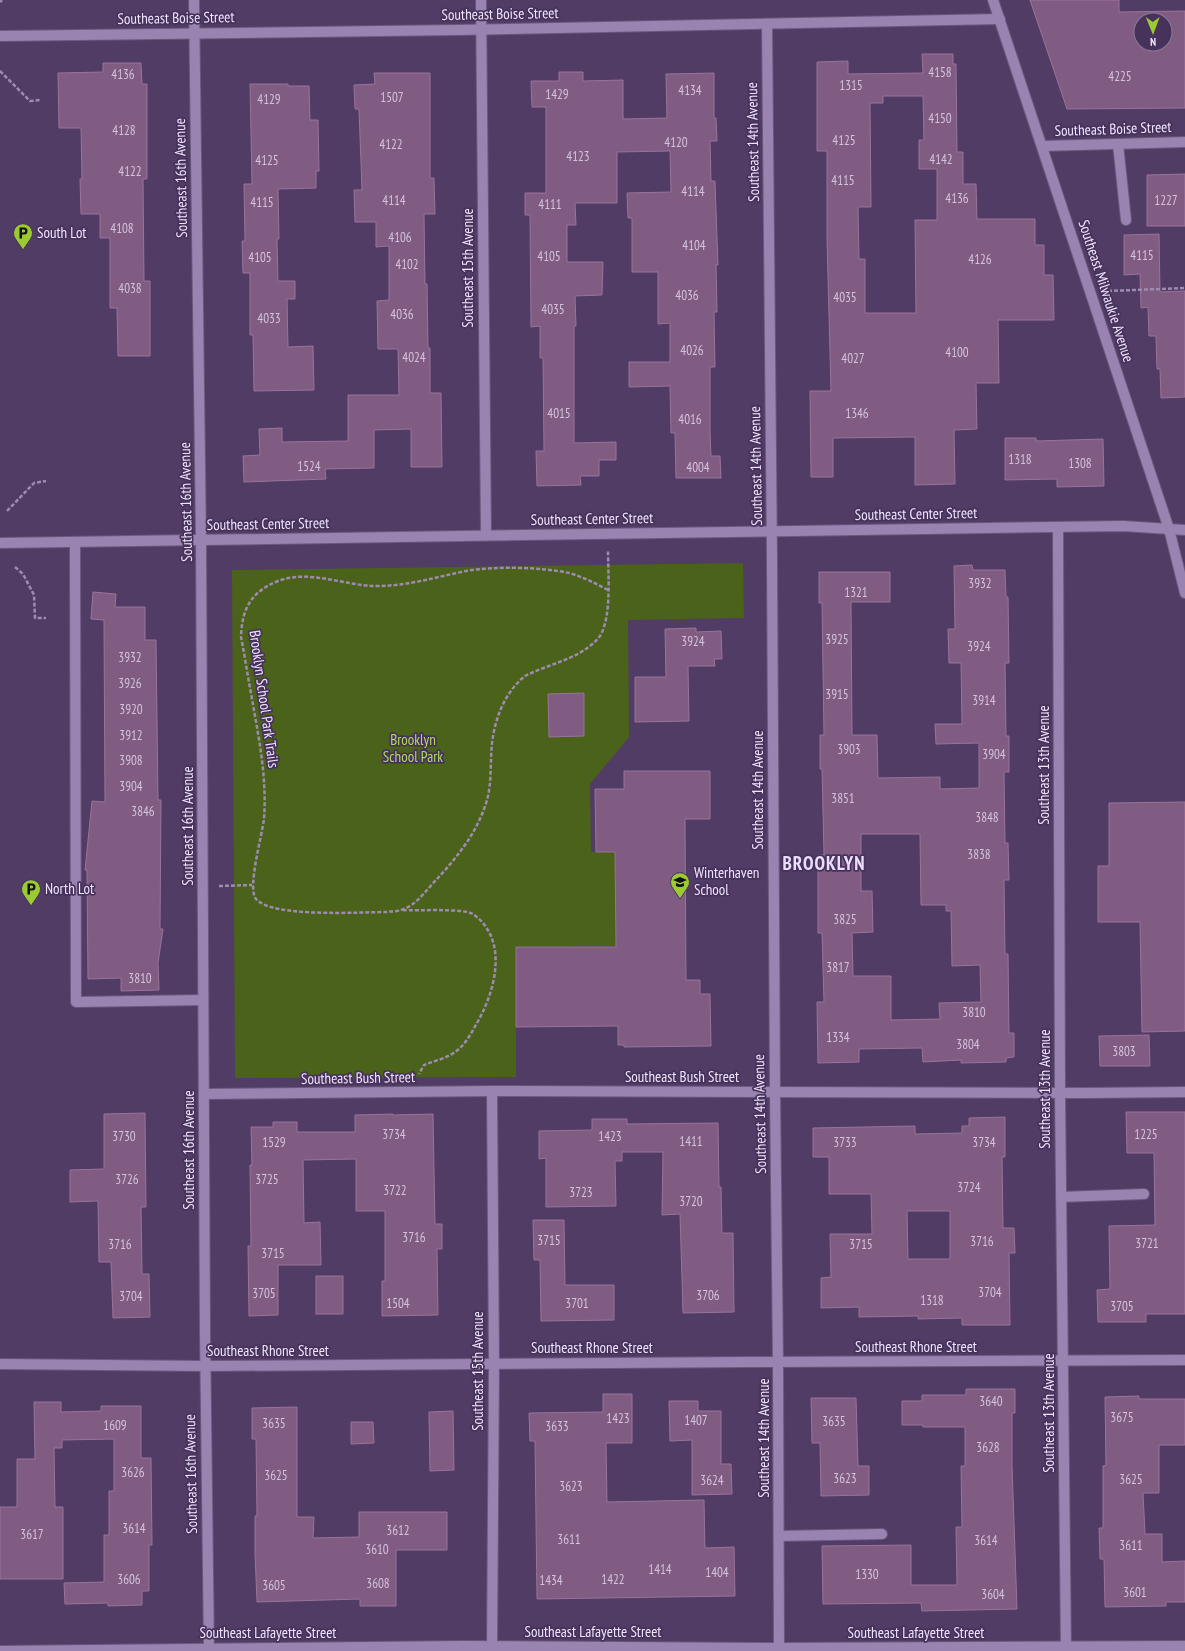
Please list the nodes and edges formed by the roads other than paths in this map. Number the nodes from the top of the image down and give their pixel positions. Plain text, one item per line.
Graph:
1 (194, 0) edge
2 (481, 0) edge
3 (993, 0) edge
4 (1000, 19) junction
5 (767, 24) junction
6 (482, 30) junction
7 (194, 33) junction
8 (0, 36) edge
9 (1185, 142) edge
10 (1118, 144) junction
11 (1043, 146) junction
12 (1126, 220) dead end
13 (1058, 527) junction
14 (1169, 529) junction
15 (1185, 530) edge
16 (772, 531) junction
17 (486, 535) junction
18 (201, 540) junction
19 (75, 542) junction
20 (0, 543) edge
21 (1185, 593) edge
22 (203, 1000) junction
23 (492, 1091) junction
24 (775, 1092) junction
25 (1185, 1092) edge
26 (1060, 1093) junction
27 (204, 1094) junction
28 (1144, 1194) dead end
29 (1061, 1197) junction
30 (1185, 1360) edge
31 (1064, 1361) junction
32 (778, 1362) junction
33 (494, 1363) junction
34 (0, 1364) edge
35 (205, 1366) junction
36 (882, 1534) dead end
37 (779, 1536) junction
38 (1185, 1646) edge
39 (492, 1649) edge
40 (1066, 1649) edge
41 (209, 1650) edge
42 (779, 1650) edge
43 (0, 1651) edge

1 - 7 street, Southeast 16th Avenue
2 - 6 street, Southeast 15th Avenue
3 - 4 street, Southeast Milwaukie Avenue
4 - 5 street, Southeast Boise Street
4 - 11 street, Southeast Milwaukie Avenue
5 - 6 street, Southeast Boise Street
5 - 16 street, Southeast 14th Avenue
6 - 7 street, Southeast Boise Street
6 - 17 street, Southeast 15th Avenue
7 - 8 street, Southeast Boise Street
7 - 18 street, Southeast 16th Avenue
9 - 10 street, Southeast Boise Street
10 - 11 street, Southeast Boise Street
10 - 12 street
11 - 14 street, Southeast Milwaukie Avenue
13 - 14 street, Southeast Center Street
13 - 16 street, Southeast Center Street
13 - 26 street, Southeast 13th Avenue
14 - 15 street, Southeast Center Street
14 - 21 street, Southeast Milwaukie Avenue
16 - 17 street, Southeast Center Street
16 - 24 street, Southeast 14th Avenue
17 - 18 street, Southeast Center Street
18 - 19 street, Southeast Center Street
18 - 22 street, Southeast 16th Avenue
19 - 20 street, Southeast Center Street
19 - 22 street
22 - 27 street, Southeast 16th Avenue
23 - 24 street, Southeast Bush Street
23 - 27 street, Southeast Bush Street
23 - 33 street, Southeast 15th Avenue
24 - 26 street, Southeast Bush Street
24 - 32 street, Southeast 14th Avenue
25 - 26 street, Southeast Bush Street
26 - 29 street, Southeast 13th Avenue
27 - 35 street, Southeast 16th Avenue
28 - 29 street
29 - 31 street, Southeast 13th Avenue
30 - 31 street, Southeast Rhone Street
31 - 32 street, Southeast Rhone Street
31 - 40 street, Southeast 13th Avenue
32 - 33 street, Southeast Rhone Street
32 - 37 street, Southeast 14th Avenue
33 - 35 street, Southeast Rhone Street
33 - 39 street, Southeast 15th Avenue
34 - 35 street, Southeast Rhone Street
35 - 41 street, Southeast 16th Avenue
36 - 37 street
37 - 42 street, Southeast 14th Avenue
38 - 40 street, Southeast Lafayette Street
39 - 41 street, Southeast Lafayette Street
39 - 42 street, Southeast Lafayette Street
40 - 42 street, Southeast Lafayette Street
41 - 43 street, Southeast Lafayette Street

